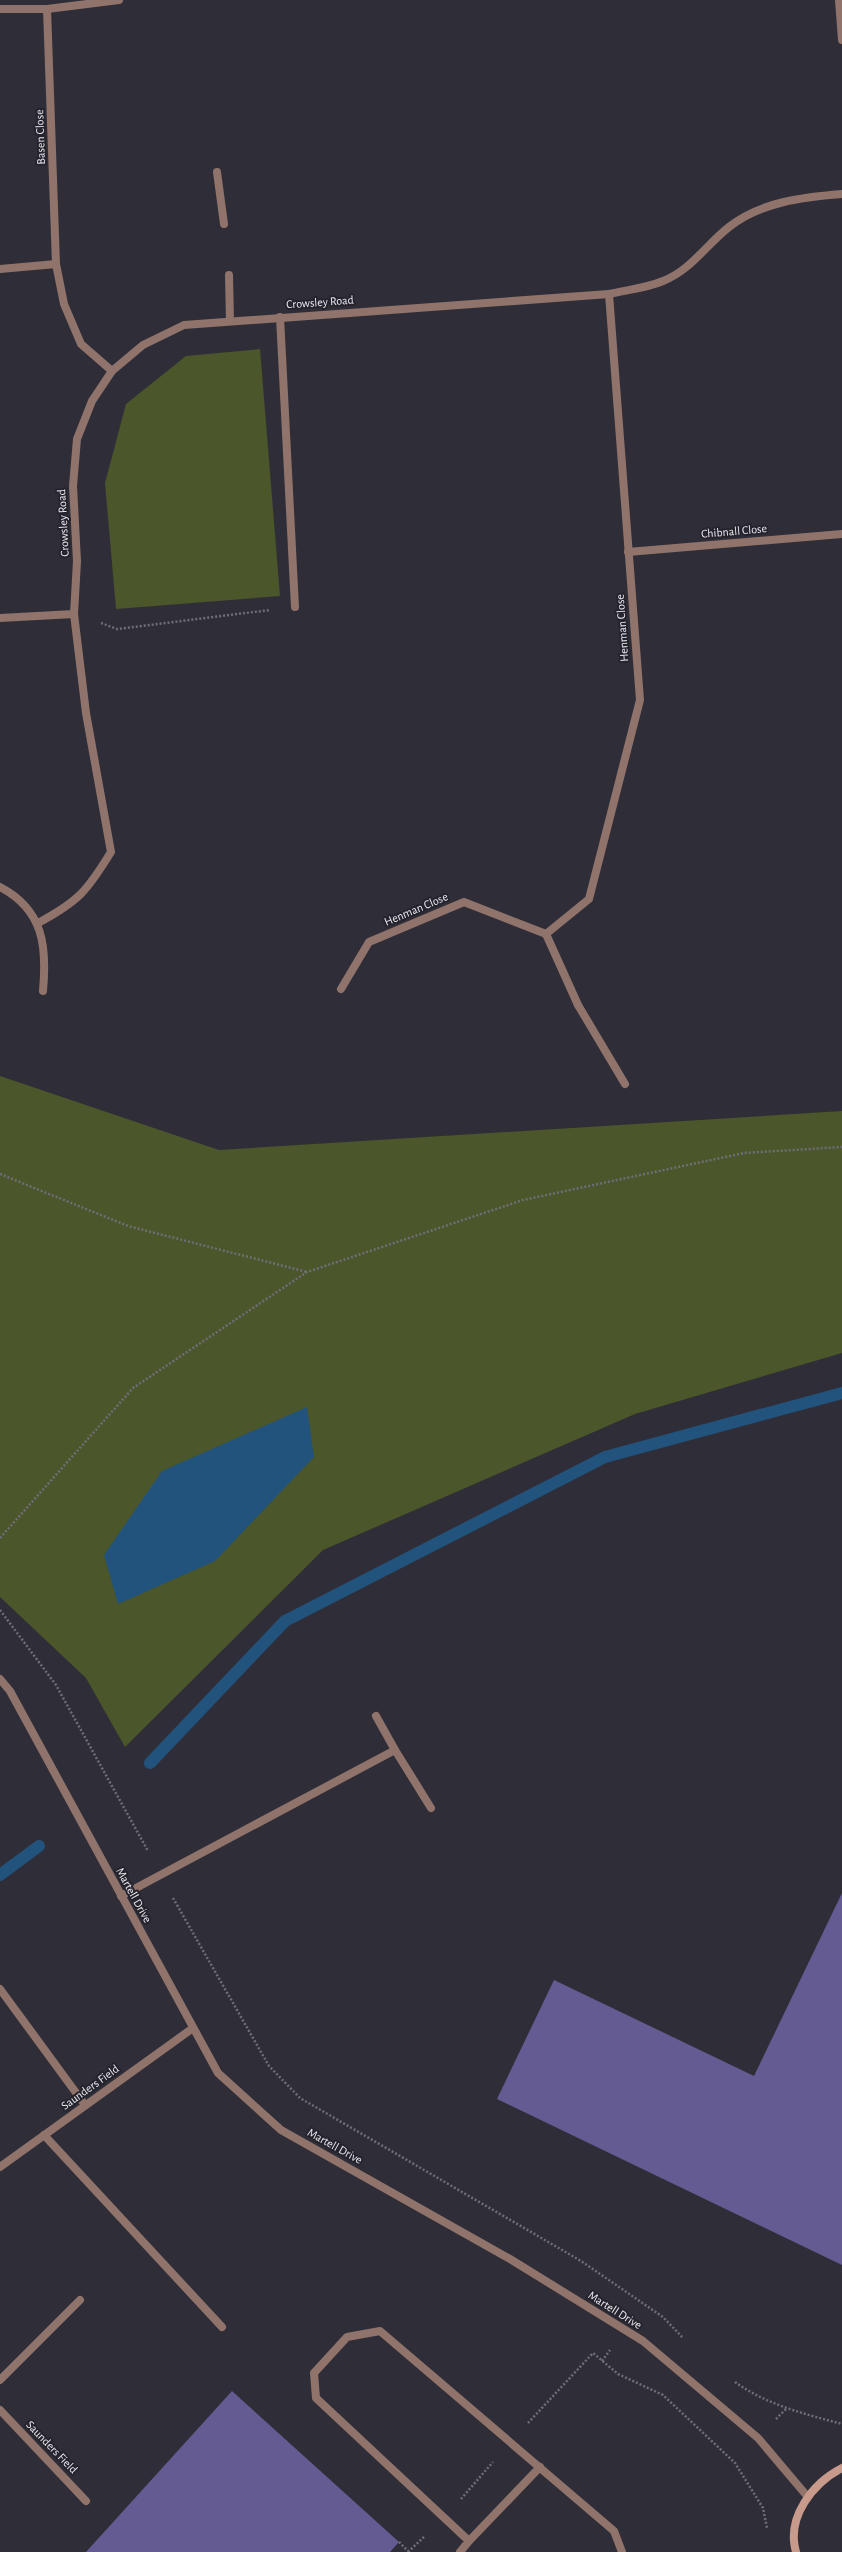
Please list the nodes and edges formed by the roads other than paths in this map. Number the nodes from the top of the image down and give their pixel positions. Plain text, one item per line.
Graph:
1 (119, 0) edge
2 (839, 0) edge
3 (0, 9) edge
4 (47, 9) junction
5 (842, 40) edge
6 (217, 172) dead end
7 (842, 194) edge
8 (224, 224) dead end
9 (56, 264) junction
10 (0, 269) edge
11 (229, 275) dead end
12 (609, 294) junction
13 (280, 317) junction
14 (230, 321) junction
15 (112, 371) junction
16 (842, 534) edge
17 (628, 552) junction
18 (295, 607) road end
19 (74, 614) junction
20 (0, 618) edge
21 (0, 887) edge
22 (38, 923) junction
23 (546, 934) junction
24 (340, 989) dead end
25 (43, 992) dead end
26 (625, 1084) dead end
27 (0, 1679) edge
28 (376, 1716) dead end
29 (395, 1750) junction
30 (431, 1808) dead end
31 (121, 1896) junction
32 (0, 1989) edge
33 (193, 2028) junction
34 (85, 2105) junction
35 (44, 2135) junction
36 (0, 2167) edge
37 (80, 2300) dead end
38 (222, 2327) dead end
39 (0, 2380) edge
40 (0, 2410) edge
41 (540, 2467) junction
42 (842, 2468) edge
43 (807, 2496) junction
44 (86, 2500) dead end
45 (469, 2541) junction
46 (460, 2552) edge
47 (622, 2552) edge
48 (796, 2552) edge

1 - 4 street
2 - 5 street
3 - 4 street
4 - 9 street, Basen Close
6 - 8 street
7 - 12 street, Crowsley Road
9 - 10 street
9 - 15 street, Basen Close
11 - 14 street
12 - 13 street, Crowsley Road
12 - 17 street, Henman Close
13 - 14 street, Crowsley Road
13 - 18 street
14 - 15 street, Crowsley Road
15 - 19 street, Crowsley Road
16 - 17 street, Chibnall Close
17 - 23 street, Henman Close
19 - 20 street
19 - 22 street, Crowsley Road
21 - 22 street
22 - 25 street
23 - 24 street, Henman Close
23 - 26 street
27 - 31 street, Martell Drive
28 - 29 street
29 - 30 street
29 - 31 street
31 - 33 street, Martell Drive
32 - 34 street
33 - 34 street, Saunders Field
33 - 43 street, Martell Drive
34 - 35 street, Saunders Field
35 - 36 street, Saunders Field
35 - 38 street
37 - 39 street
40 - 44 street, Saunders Field
41 - 45 street
41 - 45 street
41 - 47 street
42 - 43 street
43 - 48 street
45 - 46 street

